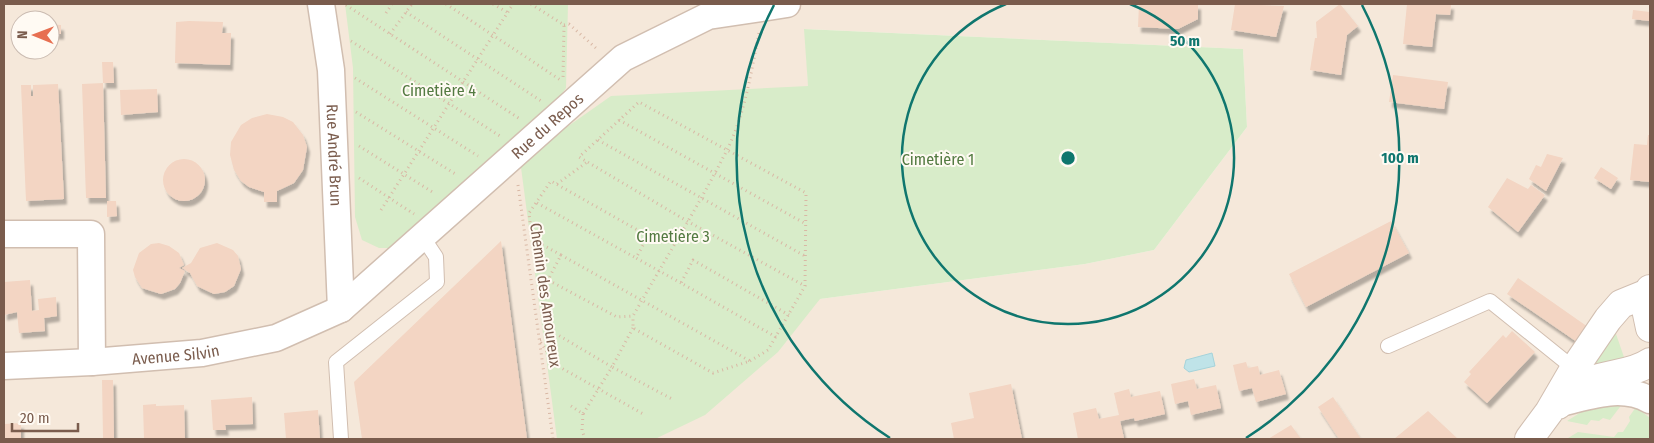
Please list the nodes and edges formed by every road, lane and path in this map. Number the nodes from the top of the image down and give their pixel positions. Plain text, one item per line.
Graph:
1 (333, 4) edge
2 (392, 4) edge
3 (412, 4) edge
4 (446, 4) edge
5 (494, 4) edge
6 (512, 4) edge
7 (531, 4) edge
8 (775, 6) edge
9 (406, 12) junction
10 (507, 12) junction
11 (386, 13) dead end
12 (564, 24) junction
13 (390, 34) junction
14 (493, 34) junction
15 (350, 41) dead end
16 (478, 58) junction
17 (614, 66) junction
18 (354, 78) dead end
19 (464, 81) junction
20 (449, 104) junction
21 (537, 109) dead end
22 (356, 111) dead end
23 (619, 120) junction
24 (524, 122) dead end
25 (434, 127) junction
26 (598, 140) junction
27 (356, 145) dead end
28 (509, 147) junction
29 (727, 149) junction
30 (420, 150) junction
31 (483, 159) dead end
32 (587, 162) junction
33 (405, 173) junction
34 (713, 174) junction
35 (463, 178) dead end
36 (557, 184) junction
37 (390, 196) junction
38 (701, 197) junction
39 (442, 198) dead end
40 (537, 203) junction
41 (381, 210) dead end
42 (687, 221) junction
43 (806, 224) junction
44 (421, 227) junction
45 (4, 234) edge
46 (561, 256) junction
47 (805, 256) junction
48 (636, 258) junction
49 (659, 271) junction
50 (681, 283) junction
51 (805, 286) junction
52 (1649, 291) edge
53 (642, 300) junction
54 (341, 308) junction
55 (789, 315) junction
56 (633, 316) junction
57 (633, 328) junction
58 (1650, 328) edge
59 (776, 336) junction
60 (539, 340) junction
61 (1388, 346) dead end
62 (750, 361) junction
63 (92, 362) junction
64 (1650, 362) edge
65 (4, 366) edge
66 (612, 367) junction
67 (1581, 375) junction
68 (599, 389) junction
69 (672, 399) dead end
70 (1650, 400) edge
71 (571, 406) dead end
72 (1554, 407) junction
73 (583, 414) junction
74 (645, 415) dead end
75 (341, 439) edge
76 (553, 439) edge
77 (585, 439) edge
78 (1529, 439) edge

1 - 13 path
1 - 54 street, Rue André Brun
2 - 11 path
3 - 9 path
4 - 14 path
5 - 10 path
6 - 10 path
7 - 12 path
8 - 17 street, Rue du Repos
8 - 29 path
9 - 13 path
9 - 16 path
10 - 14 path
12 - 14 path
12 - 17 path
13 - 19 path
14 - 16 path
15 - 20 path
16 - 19 path
16 - 21 path
17 - 28 street, Rue du Repos
18 - 25 path
19 - 20 path
19 - 24 path
20 - 25 path
20 - 28 path
22 - 30 path
23 - 26 path
23 - 29 path
23 - 34 path
25 - 30 path
25 - 31 path
26 - 32 path
26 - 38 path
27 - 33 path
28 - 44 street, Rue du Repos
28 - 60 path, Chemin des Amoureux
29 - 34 path
29 - 43 path
30 - 33 path
30 - 35 path
32 - 36 path
32 - 42 path
33 - 37 path
33 - 39 path
34 - 38 path
34 - 43 path
36 - 40 path
36 - 48 path
37 - 41 path
37 - 44 path
38 - 42 path
38 - 47 path
40 - 46 path
40 - 48 path
42 - 49 path
42 - 51 path
43 - 47 path
44 - 54 street, Rue du Repos
44 - 75 lane
45 - 63 street
46 - 53 path
46 - 56 path
47 - 51 path
48 - 49 path
49 - 50 path
49 - 53 path
50 - 55 path
50 - 59 path
51 - 55 path
52 - 58 street
52 - 67 street
53 - 56 path
53 - 62 path
54 - 63 street, Avenue Silvin
55 - 59 path
56 - 57 path
57 - 62 path
57 - 66 path
59 - 62 path
60 - 66 path
60 - 68 path
60 - 76 path, Chemin des Amoureux
61 - 67 lane
63 - 65 street, Avenue Silvin
64 - 67 street
66 - 68 path
66 - 69 path
67 - 72 street
68 - 73 path
68 - 74 path
70 - 72 street
71 - 73 path
72 - 78 street
73 - 77 path

